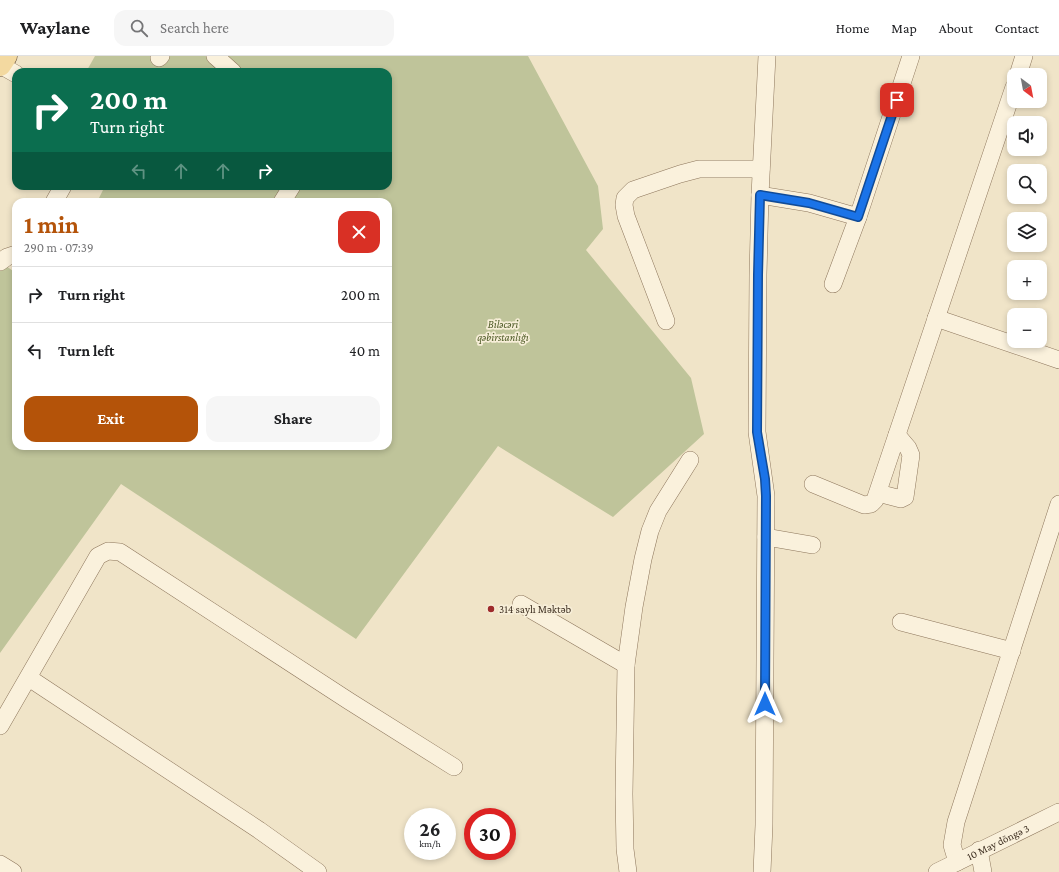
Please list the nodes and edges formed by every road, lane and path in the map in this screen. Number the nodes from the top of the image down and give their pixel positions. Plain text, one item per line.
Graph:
1 (6, 56) edge
2 (215, 56) edge
3 (767, 56) edge
4 (911, 56) edge
5 (1024, 56) edge
6 (0, 65) edge
7 (229, 68) edge
8 (1020, 68) edge
9 (12, 72) edge
10 (1007, 107) edge
11 (761, 169) junction
12 (760, 195) junction
13 (858, 217) junction
14 (12, 255) edge
15 (0, 262) edge
16 (833, 284) dead end
17 (936, 318) junction
18 (666, 321) dead end
19 (1059, 360) edge
20 (897, 435) junction
21 (690, 460) dead end
22 (813, 484) dead end
23 (878, 493) junction
24 (1059, 504) edge
25 (766, 537) junction
26 (812, 545) dead end
27 (521, 604) dead end
28 (901, 622) dead end
29 (1012, 651) junction
30 (626, 665) junction
31 (29, 678) junction
32 (0, 726) edge
33 (454, 767) dead end
34 (1059, 812) edge
35 (979, 850) junction
36 (957, 862) junction
37 (0, 864) edge
38 (13, 872) edge
39 (318, 872) edge
40 (628, 872) edge
41 (762, 872) edge
42 (938, 872) edge
43 (983, 872) edge

1 - 6 main road
2 - 7 street
3 - 11 street
4 - 13 street
5 - 8 street
6 - 9 street
10 - 17 street
11 - 12 street
11 - 18 street
12 - 13 street
12 - 25 street
13 - 16 street
14 - 15 street
17 - 19 street
17 - 20 street
20 - 23 street
20 - 23 street
21 - 30 street
22 - 23 street
24 - 29 street
25 - 26 street
25 - 41 street
27 - 30 street
28 - 29 street
29 - 36 street
30 - 40 street
31 - 32 street
31 - 33 street
31 - 39 street
34 - 35 street, 10 May döngə 3
35 - 36 street, 10 May döngə 3
35 - 43 street
36 - 42 street, 10 May döngə 3
37 - 38 street

